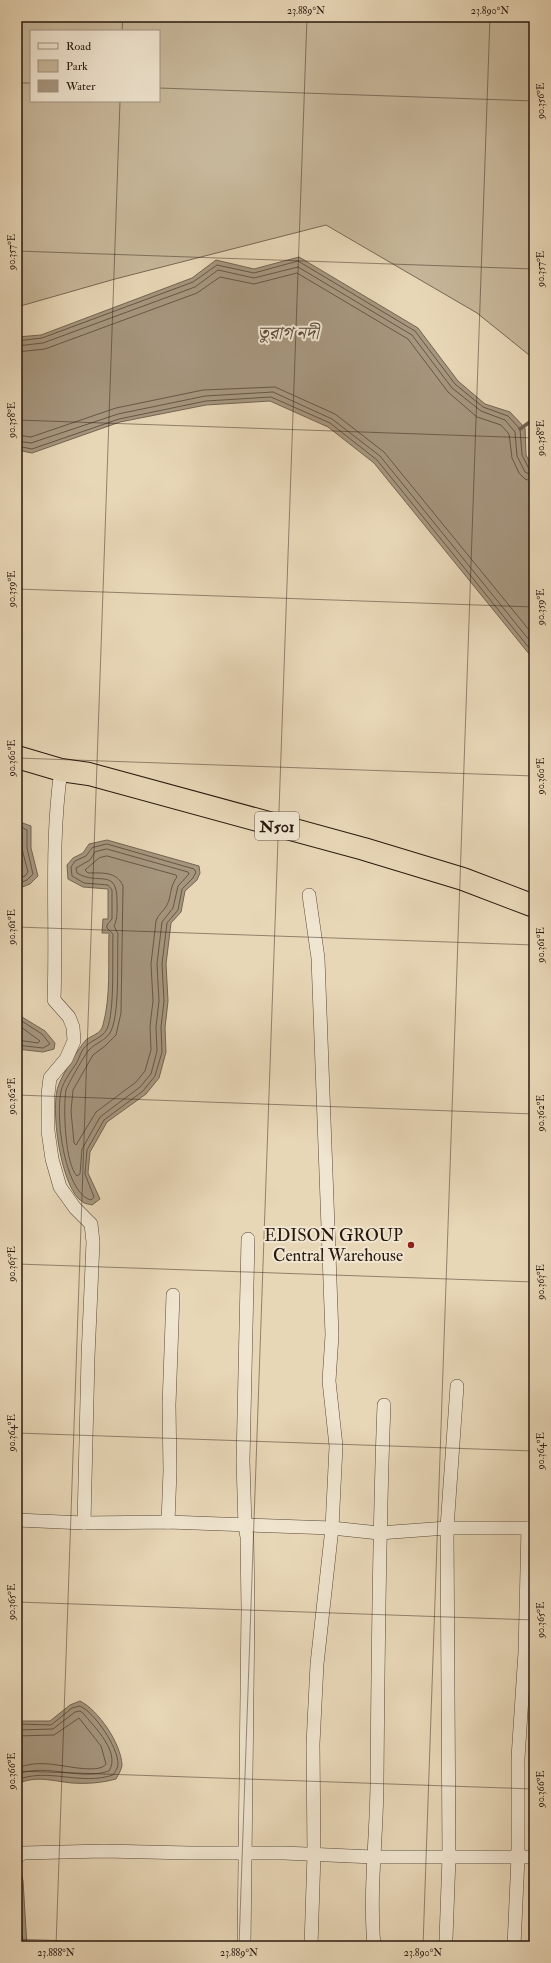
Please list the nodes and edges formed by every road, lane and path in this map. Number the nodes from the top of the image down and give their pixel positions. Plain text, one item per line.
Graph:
1 (17, 757) edge
2 (61, 770) junction
3 (309, 895) dead end
4 (534, 906) edge
5 (248, 1239) dead end
6 (173, 1294) dead end
7 (457, 1386) dead end
8 (384, 1405) dead end
9 (17, 1520) edge
10 (168, 1522) junction
11 (84, 1523) junction
12 (245, 1526) junction
13 (332, 1528) junction
14 (446, 1528) junction
15 (531, 1528) edge
16 (379, 1533) junction
17 (244, 1852) junction
18 (314, 1854) junction
19 (373, 1856) junction
20 (17, 1857) edge
21 (518, 1857) junction
22 (534, 1857) edge
23 (449, 1858) junction
24 (446, 1939) dead end
25 (244, 1946) edge
26 (312, 1946) edge
27 (374, 1946) edge
28 (514, 1946) edge

1 - 2 highway, N501
2 - 4 highway, N501
2 - 11 street
3 - 13 street
5 - 12 street
6 - 10 street
7 - 14 street
8 - 16 street
9 - 11 street
10 - 11 street
10 - 12 street
12 - 13 street
12 - 17 street
13 - 16 street
13 - 18 street
14 - 15 street
14 - 16 street
14 - 23 street
15 - 21 street
16 - 19 street
17 - 18 street
17 - 20 street
17 - 25 street
18 - 19 street
18 - 26 street
19 - 23 street
19 - 27 street
21 - 22 street
21 - 23 street
21 - 28 street
23 - 24 street

